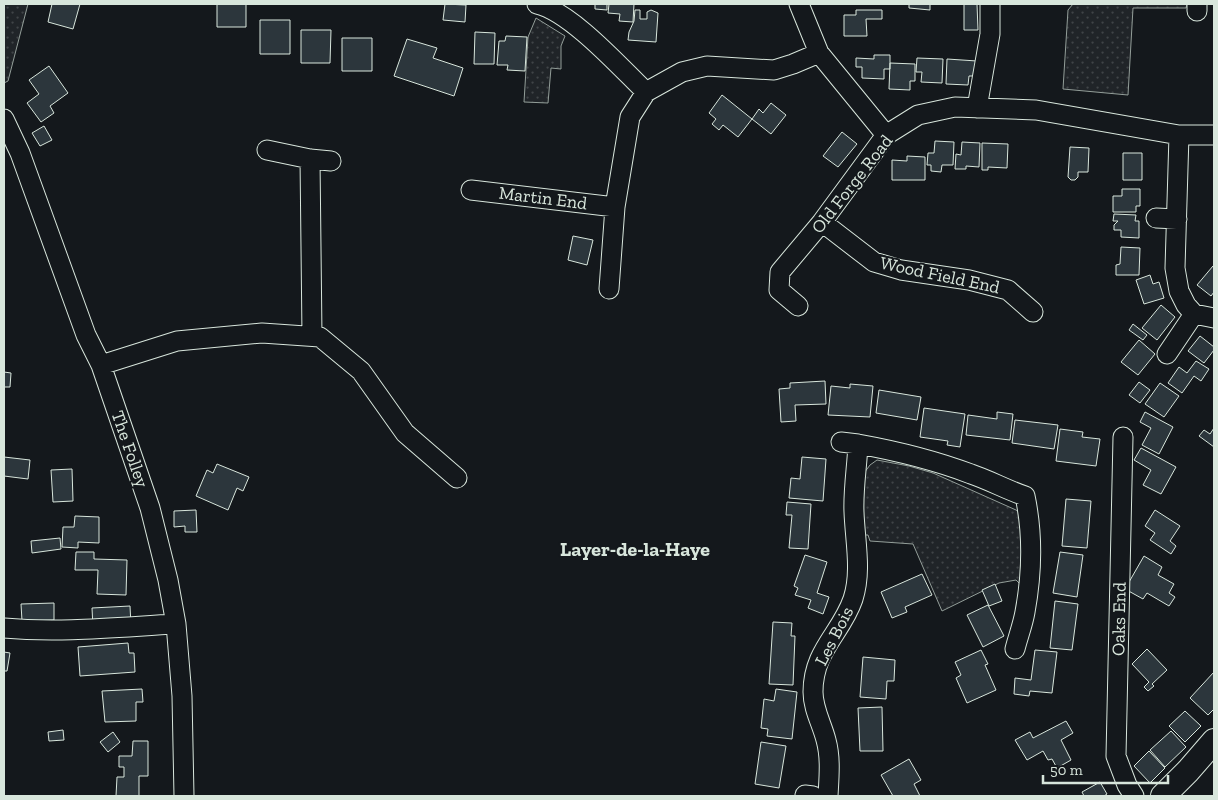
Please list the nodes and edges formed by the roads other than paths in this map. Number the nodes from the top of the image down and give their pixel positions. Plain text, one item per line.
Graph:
1 (537, 4) edge
2 (799, 4) edge
3 (990, 4) edge
4 (818, 52) junction
5 (646, 92) junction
6 (977, 108) junction
7 (4, 119) edge
8 (1179, 134) junction
9 (886, 135) junction
10 (1214, 135) edge
11 (266, 150) dead end
12 (310, 159) junction
13 (331, 160) dead end
14 (471, 190) dead end
15 (615, 206) junction
16 (1156, 218) dead end
17 (1177, 219) junction
18 (822, 222) junction
19 (609, 289) dead end
20 (798, 306) dead end
21 (1033, 312) dead end
22 (1194, 314) junction
23 (1214, 318) edge
24 (312, 336) junction
25 (1166, 354) dead end
26 (101, 365) junction
27 (1123, 437) dead end
28 (457, 478) dead end
29 (176, 624) junction
30 (4, 628) edge
31 (1015, 649) dead end
32 (1214, 741) edge
33 (184, 796) edge
34 (828, 796) edge
35 (1134, 796) edge
36 (1163, 796) edge

1 - 5 street
2 - 4 street
3 - 6 street
4 - 5 street
4 - 9 street
5 - 15 street
6 - 8 street, Old Forge Road
6 - 9 street, Old Forge Road
7 - 26 street, The Folley
8 - 10 street, Old Forge Road
8 - 17 street
9 - 18 street, Old Forge Road
11 - 12 street
12 - 13 street
12 - 24 street
14 - 15 street, Martin End
15 - 19 street
16 - 17 street
17 - 22 street
18 - 20 street, Old Forge Road
18 - 21 street, Wood Field End
22 - 23 street
22 - 25 street
24 - 26 street
24 - 28 street
26 - 29 street, The Folley
27 - 35 street, Oaks End
29 - 30 street
29 - 33 street, The Folley
31 - 34 street, Les Bois
32 - 36 main road

